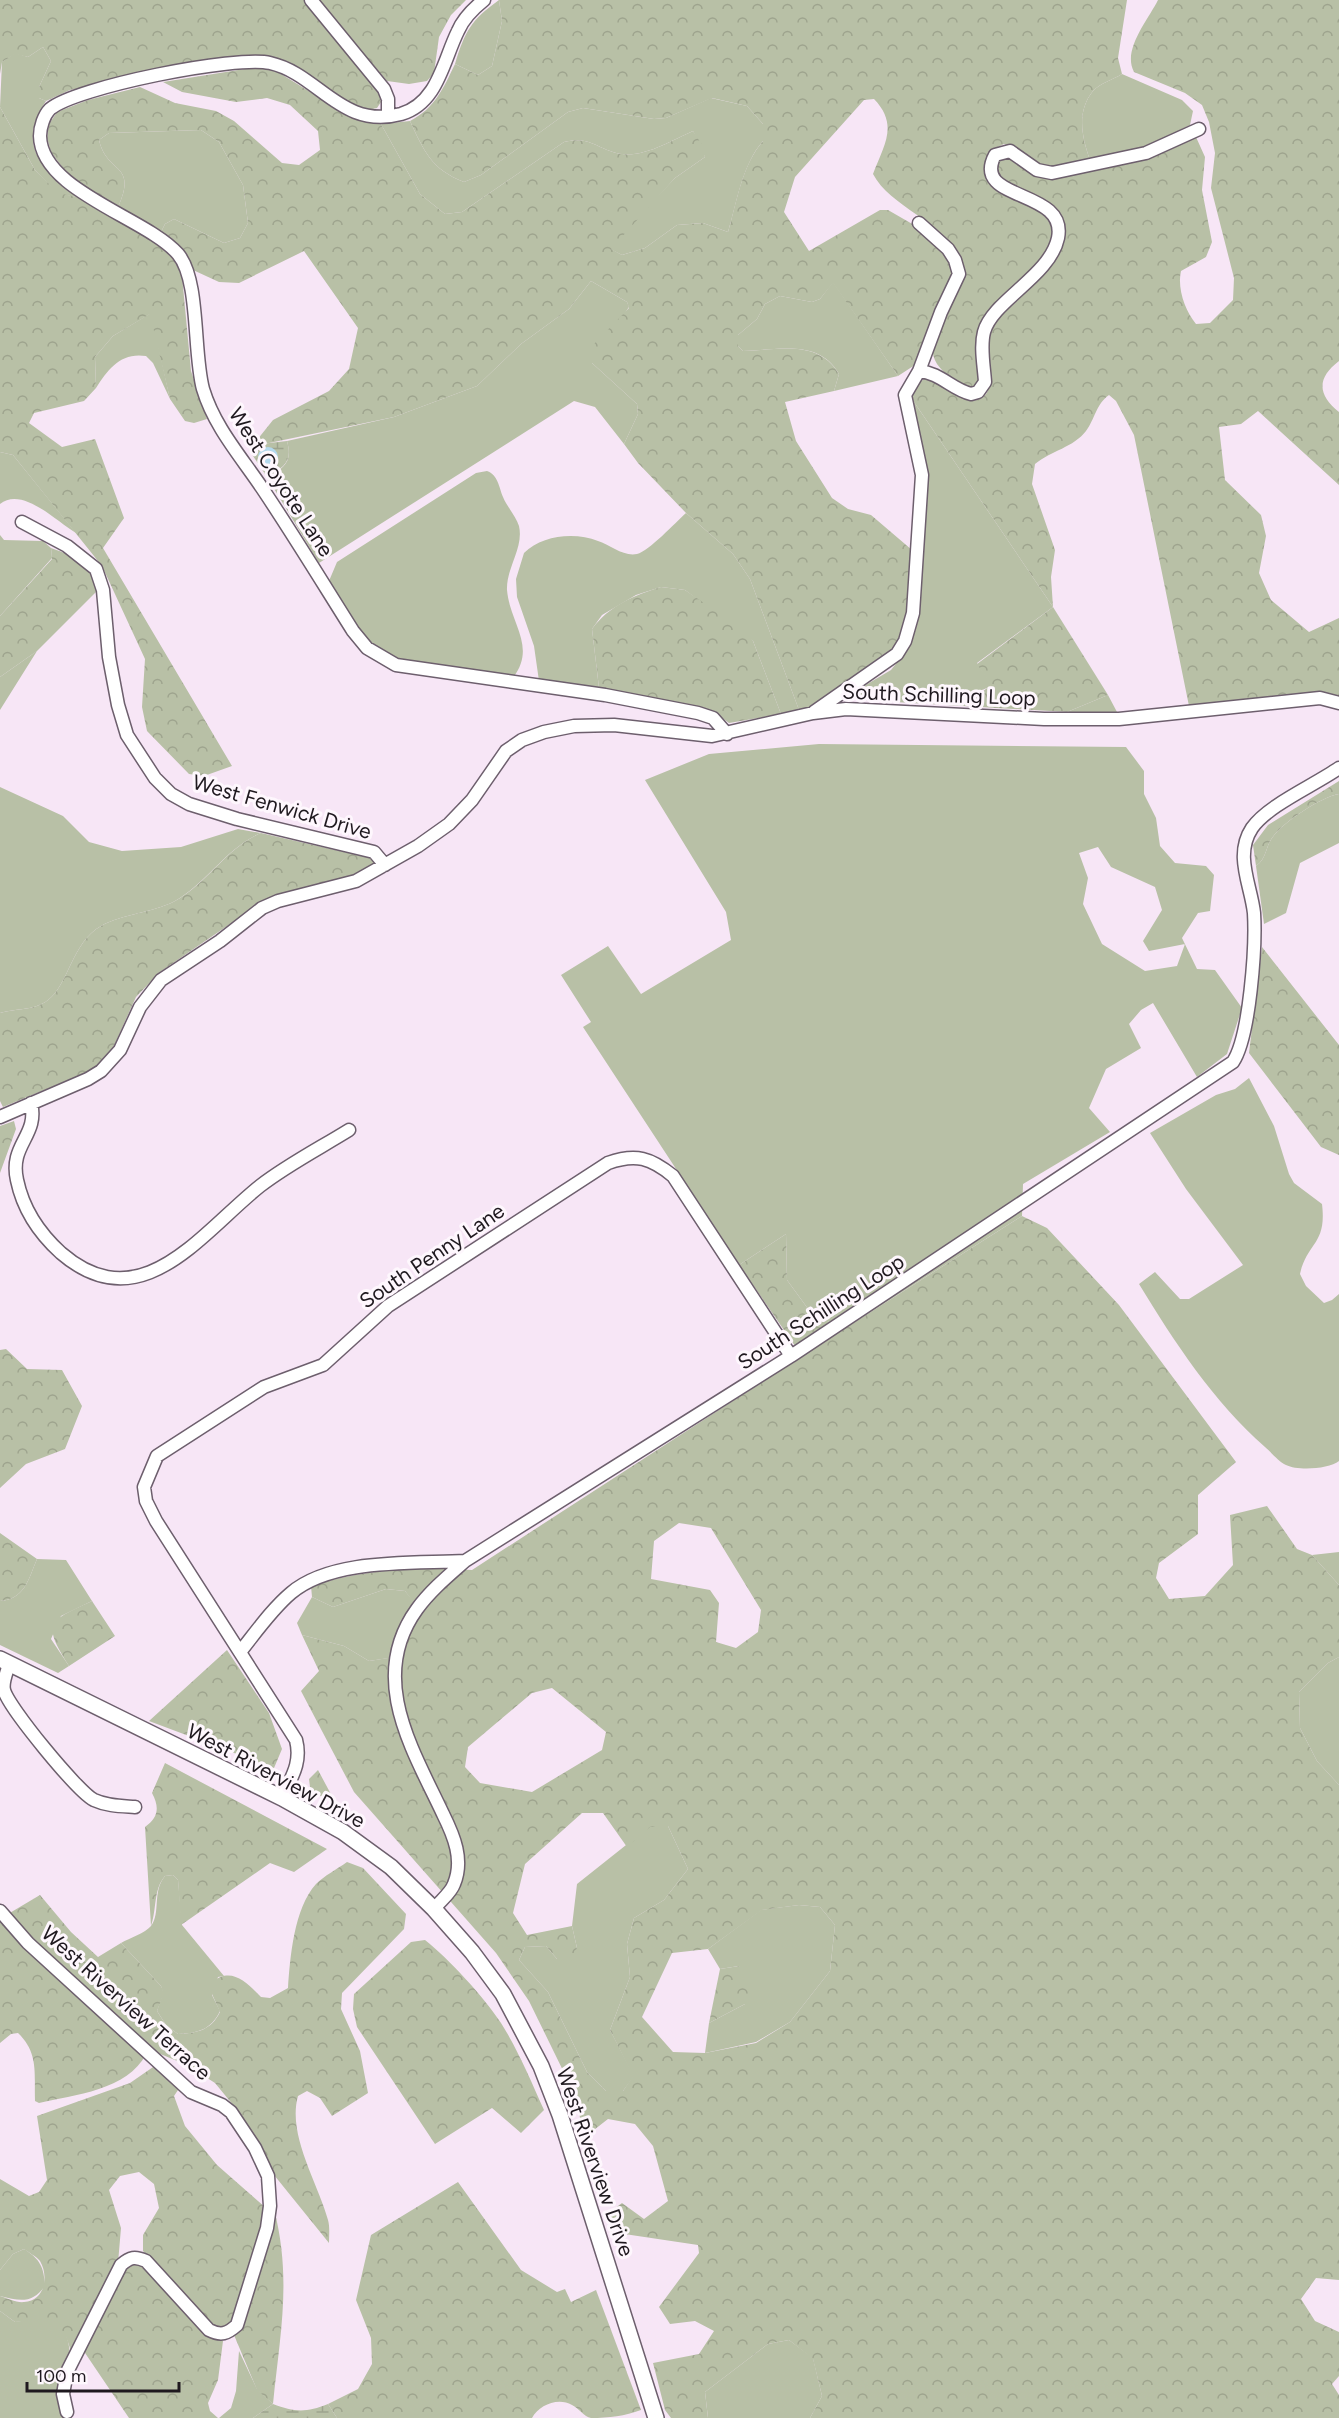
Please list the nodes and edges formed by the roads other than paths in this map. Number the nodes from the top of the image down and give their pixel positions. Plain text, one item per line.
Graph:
1 (311, 0) edge
2 (484, 0) edge
3 (388, 116) junction
4 (1199, 129) dead end
5 (919, 223) dead end
6 (919, 371) junction
7 (22, 522) dead end
8 (1339, 703) edge
9 (813, 713) junction
10 (727, 734) junction
11 (1339, 768) edge
12 (385, 865) junction
13 (31, 1103) junction
14 (0, 1117) edge
15 (349, 1130) dead end
16 (791, 1356) junction
17 (465, 1561) junction
18 (240, 1652) junction
19 (5, 1661) edge
20 (282, 1798) junction
21 (135, 1807) dead end
22 (434, 1908) junction
23 (0, 1911) edge
24 (67, 2412) dead end
25 (656, 2418) edge

1 - 3 street
2 - 3 street, West Coyote Lane
3 - 10 street, West Coyote Lane
4 - 6 street
5 - 6 street
6 - 9 street
7 - 12 street, West Fenwick Drive
8 - 9 street, South Schilling Loop
9 - 10 street, South Schilling Loop
10 - 12 street, South Schilling Loop
11 - 16 street, South Schilling Loop
12 - 13 street, South Schilling Loop
13 - 14 street, South Schilling Loop
13 - 15 street
16 - 17 street, South Schilling Loop
16 - 18 street, South Penny Lane
17 - 18 street
17 - 22 street, South Schilling Loop
18 - 20 street, South Penny Lane
19 - 20 street, West Riverview Drive
19 - 21 street
20 - 22 street, West Riverview Drive
22 - 25 street, West Riverview Drive
23 - 24 street, West Riverview Terrace

